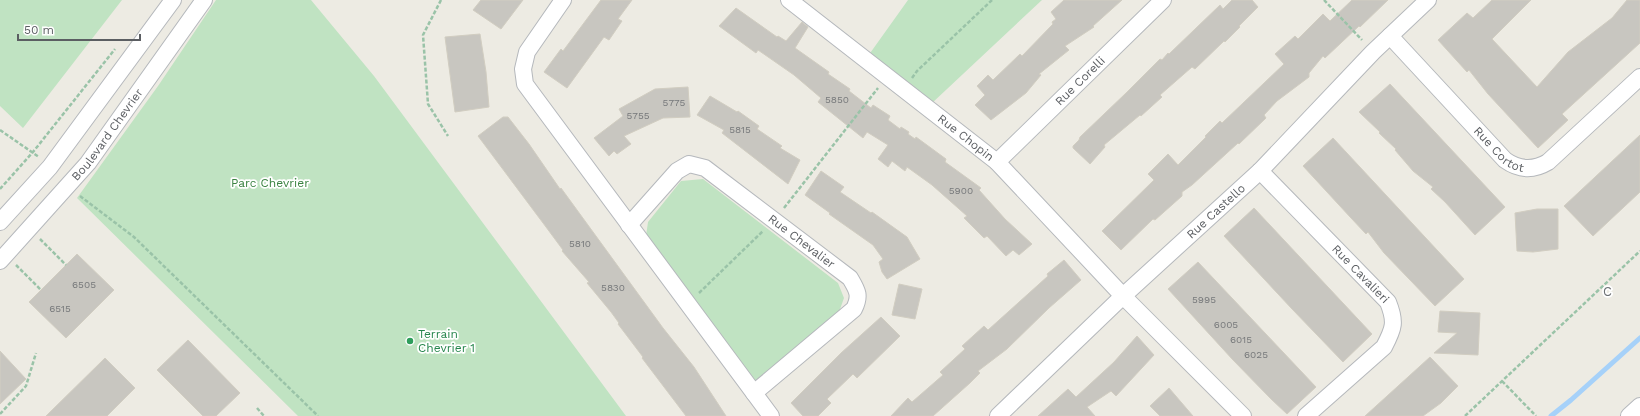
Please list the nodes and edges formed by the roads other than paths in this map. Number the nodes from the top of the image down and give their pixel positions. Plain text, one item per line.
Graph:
1 (173, 0) edge
2 (204, 0) edge
3 (564, 0) edge
4 (789, 0) edge
5 (1163, 0) edge
6 (1428, 0) edge
7 (1390, 36) junction
8 (1640, 77) edge
9 (997, 162) junction
10 (1260, 171) junction
11 (27, 191) junction
12 (46, 210) junction
13 (0, 222) edge
14 (629, 226) junction
15 (8, 263) edge
16 (1123, 296) junction
17 (754, 393) junction
18 (1640, 406) edge
19 (771, 416) edge
20 (998, 416) edge
21 (1243, 416) edge
22 (1306, 416) edge
23 (1629, 416) edge

1 - 11 street
2 - 12 street, Boulevard Chevrier
3 - 14 street
4 - 9 street, Rue Chopin
5 - 9 street, Rue Corelli
6 - 7 street, Rue Castello
7 - 8 street, Rue Cortot
7 - 10 street, Rue Castello
9 - 16 street, Rue Chopin
10 - 16 street, Rue Castello
10 - 22 street, Rue Cavalieri
11 - 12 street
11 - 13 street
12 - 15 street, Boulevard Chevrier
14 - 17 street
14 - 17 street, Rue Chevalier
16 - 20 street, Rue Castello
16 - 21 street
17 - 19 street
18 - 23 street

